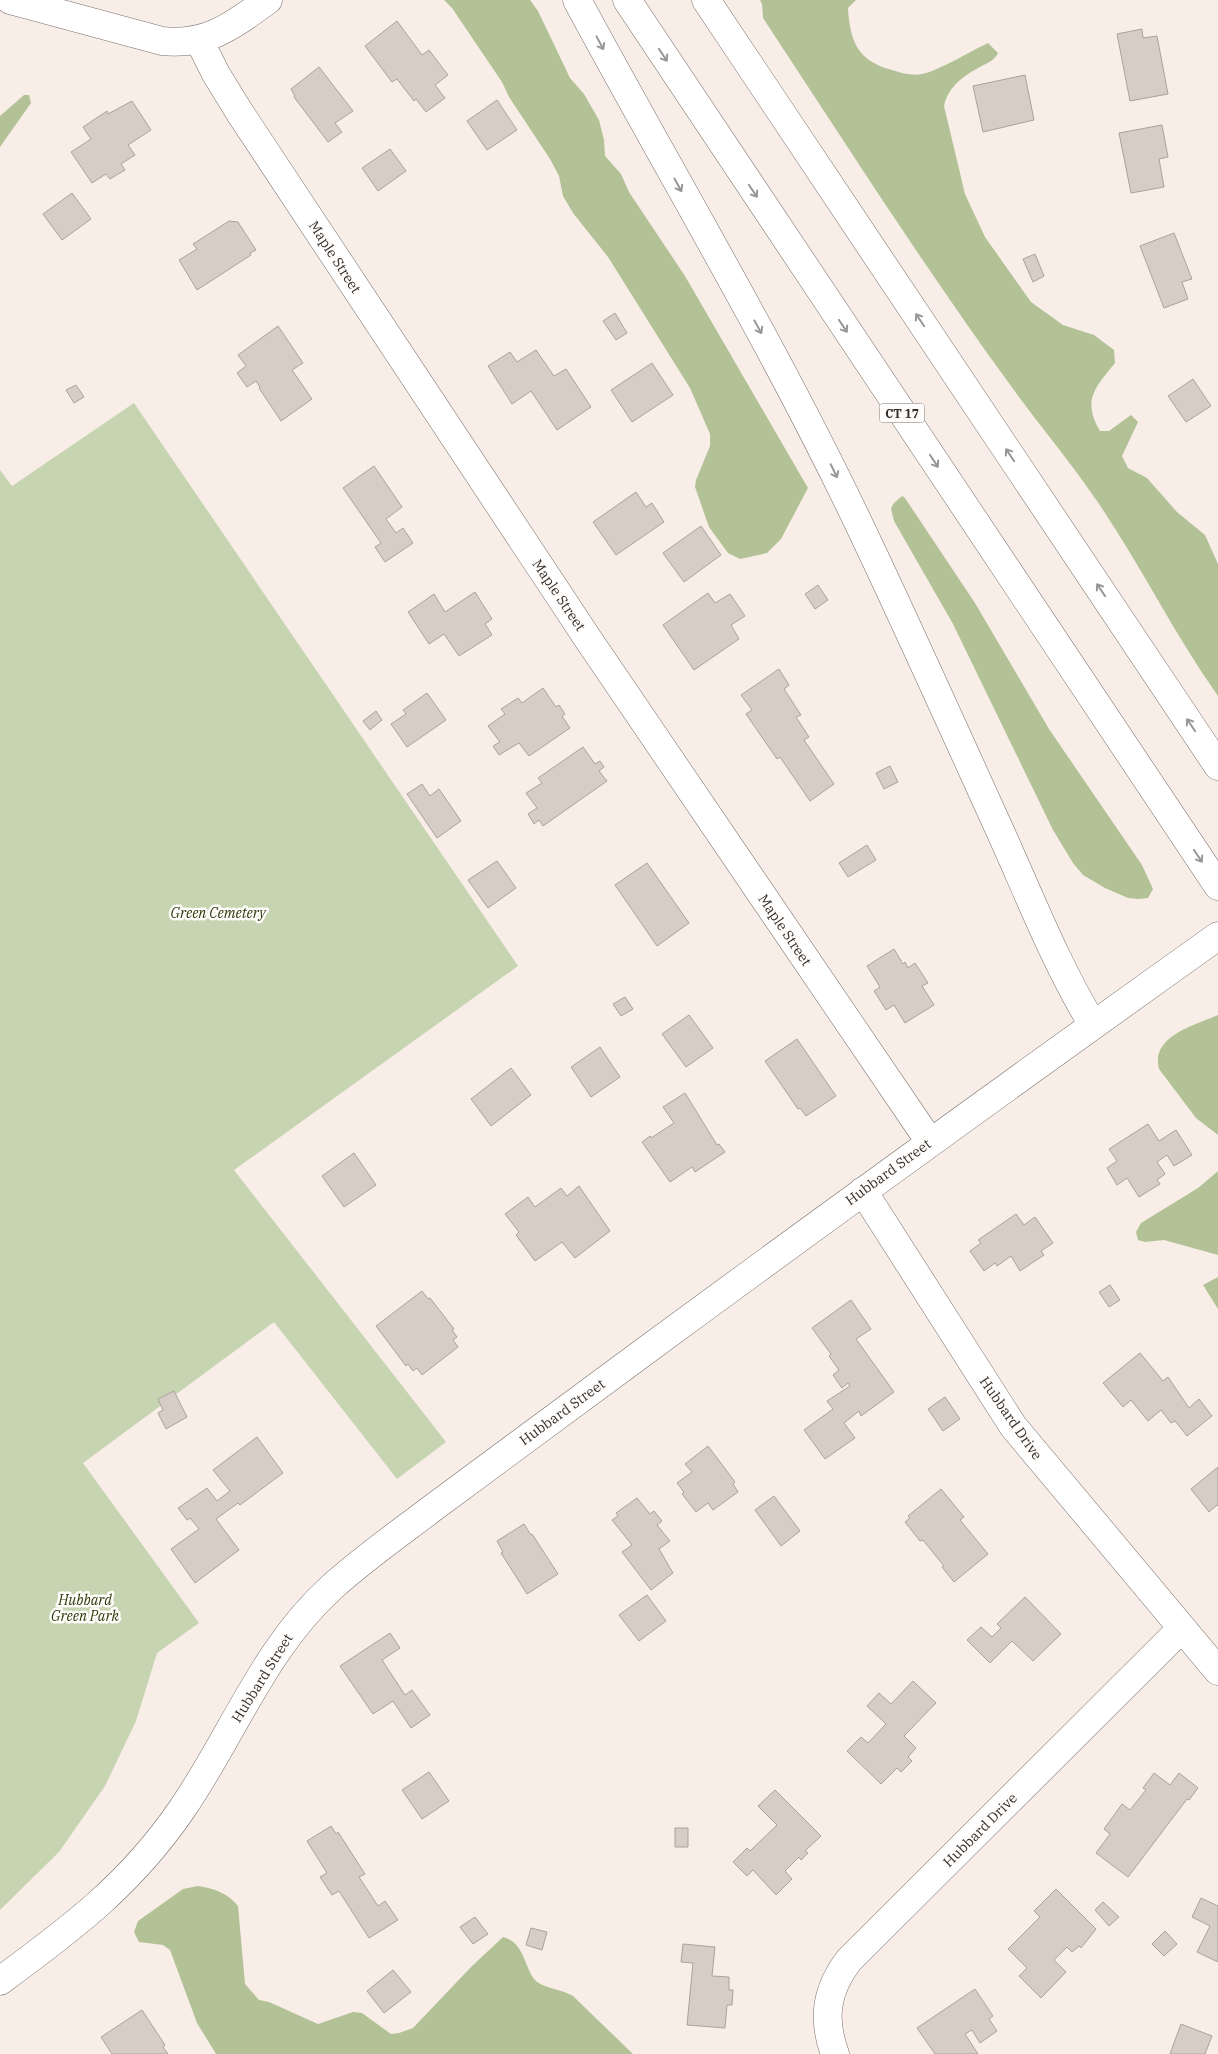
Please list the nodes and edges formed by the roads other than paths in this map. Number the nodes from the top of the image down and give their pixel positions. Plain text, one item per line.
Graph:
1 (10, 0) edge
2 (268, 0) edge
3 (577, 0) edge
4 (627, 0) edge
5 (706, 0) edge
6 (199, 40) junction
7 (1218, 766) edge
8 (1218, 886) edge
9 (1218, 936) edge
10 (1093, 1025) junction
11 (930, 1142) junction
12 (863, 1191) junction
13 (1182, 1628) junction
14 (1218, 1671) edge
15 (0, 1981) edge
16 (835, 2054) edge

1 - 6 main road
2 - 6 main road
3 -> 10 main road
4 -> 8 main road, CT 17
7 -> 5 main road
6 - 11 main road, Maple Street
9 - 10 main road, Hubbard Street
10 - 11 main road, Hubbard Street
11 - 12 main road, Hubbard Street
12 - 13 main road, Hubbard Drive
12 - 15 main road, Hubbard Street
13 - 14 main road, Hubbard Drive
13 - 16 main road, Hubbard Drive

